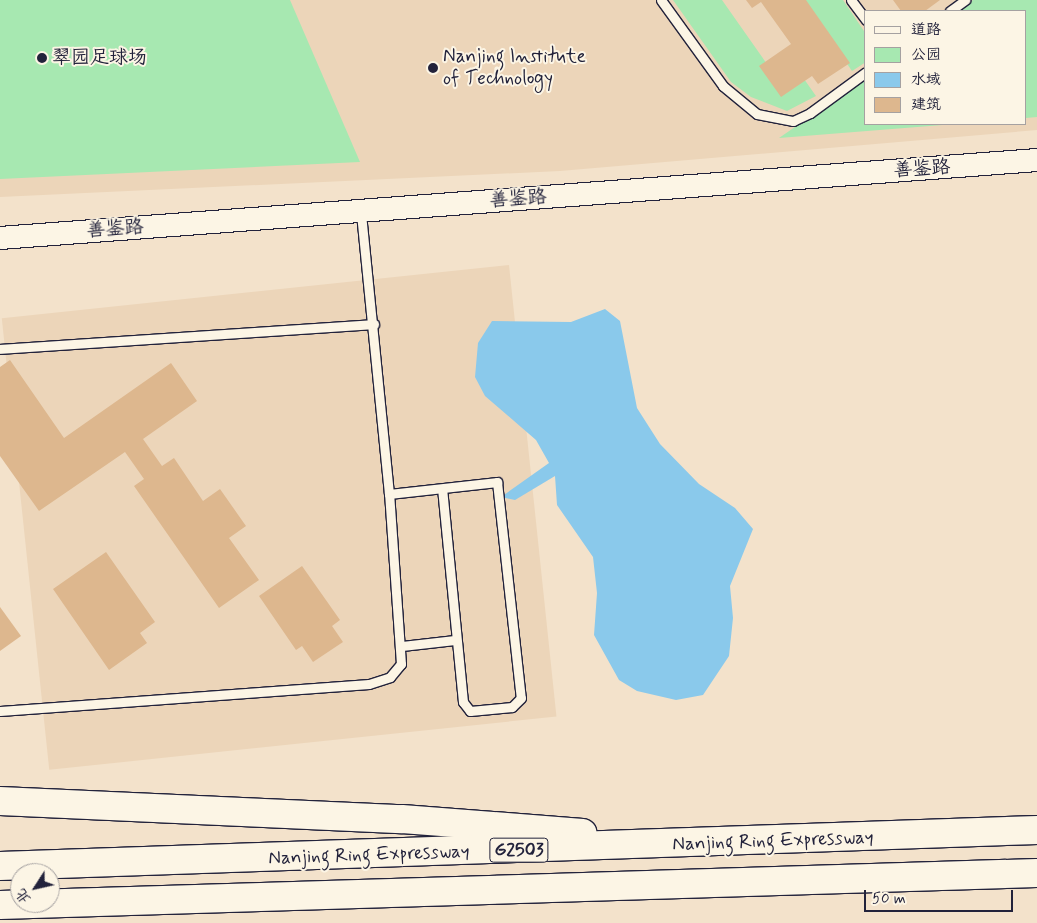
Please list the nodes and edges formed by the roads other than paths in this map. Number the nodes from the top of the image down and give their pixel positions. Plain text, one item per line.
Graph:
1 (662, 0) edge
2 (851, 0) edge
3 (965, 0) edge
4 (951, 10) edge
5 (864, 17) edge
6 (864, 73) edge
7 (1037, 160) edge
8 (361, 211) junction
9 (0, 238) edge
10 (374, 324) junction
11 (0, 349) edge
12 (442, 489) junction
13 (389, 494) junction
14 (455, 640) junction
15 (402, 646) junction
16 (0, 712) edge
17 (0, 801) edge
18 (1037, 830) edge
19 (724, 844) junction
20 (0, 866) edge
21 (1037, 873) edge
22 (0, 905) edge

1 - 6 lane
2 - 5 lane
3 - 4 lane
7 - 8 street, 善鉴路
8 - 9 street, 善鉴路
8 - 10 lane
10 - 11 lane
10 - 13 lane
12 - 13 lane
12 - 14 lane
12 - 14 lane
13 - 15 lane
14 - 15 lane
15 - 16 lane
17 - 19 highway
18 - 19 highway, Nanjing Ring Expressway / G2503
19 - 20 highway, Nanjing Ring Expressway / G2503
21 - 22 highway, Nanjing Ring Expressway / G2503

